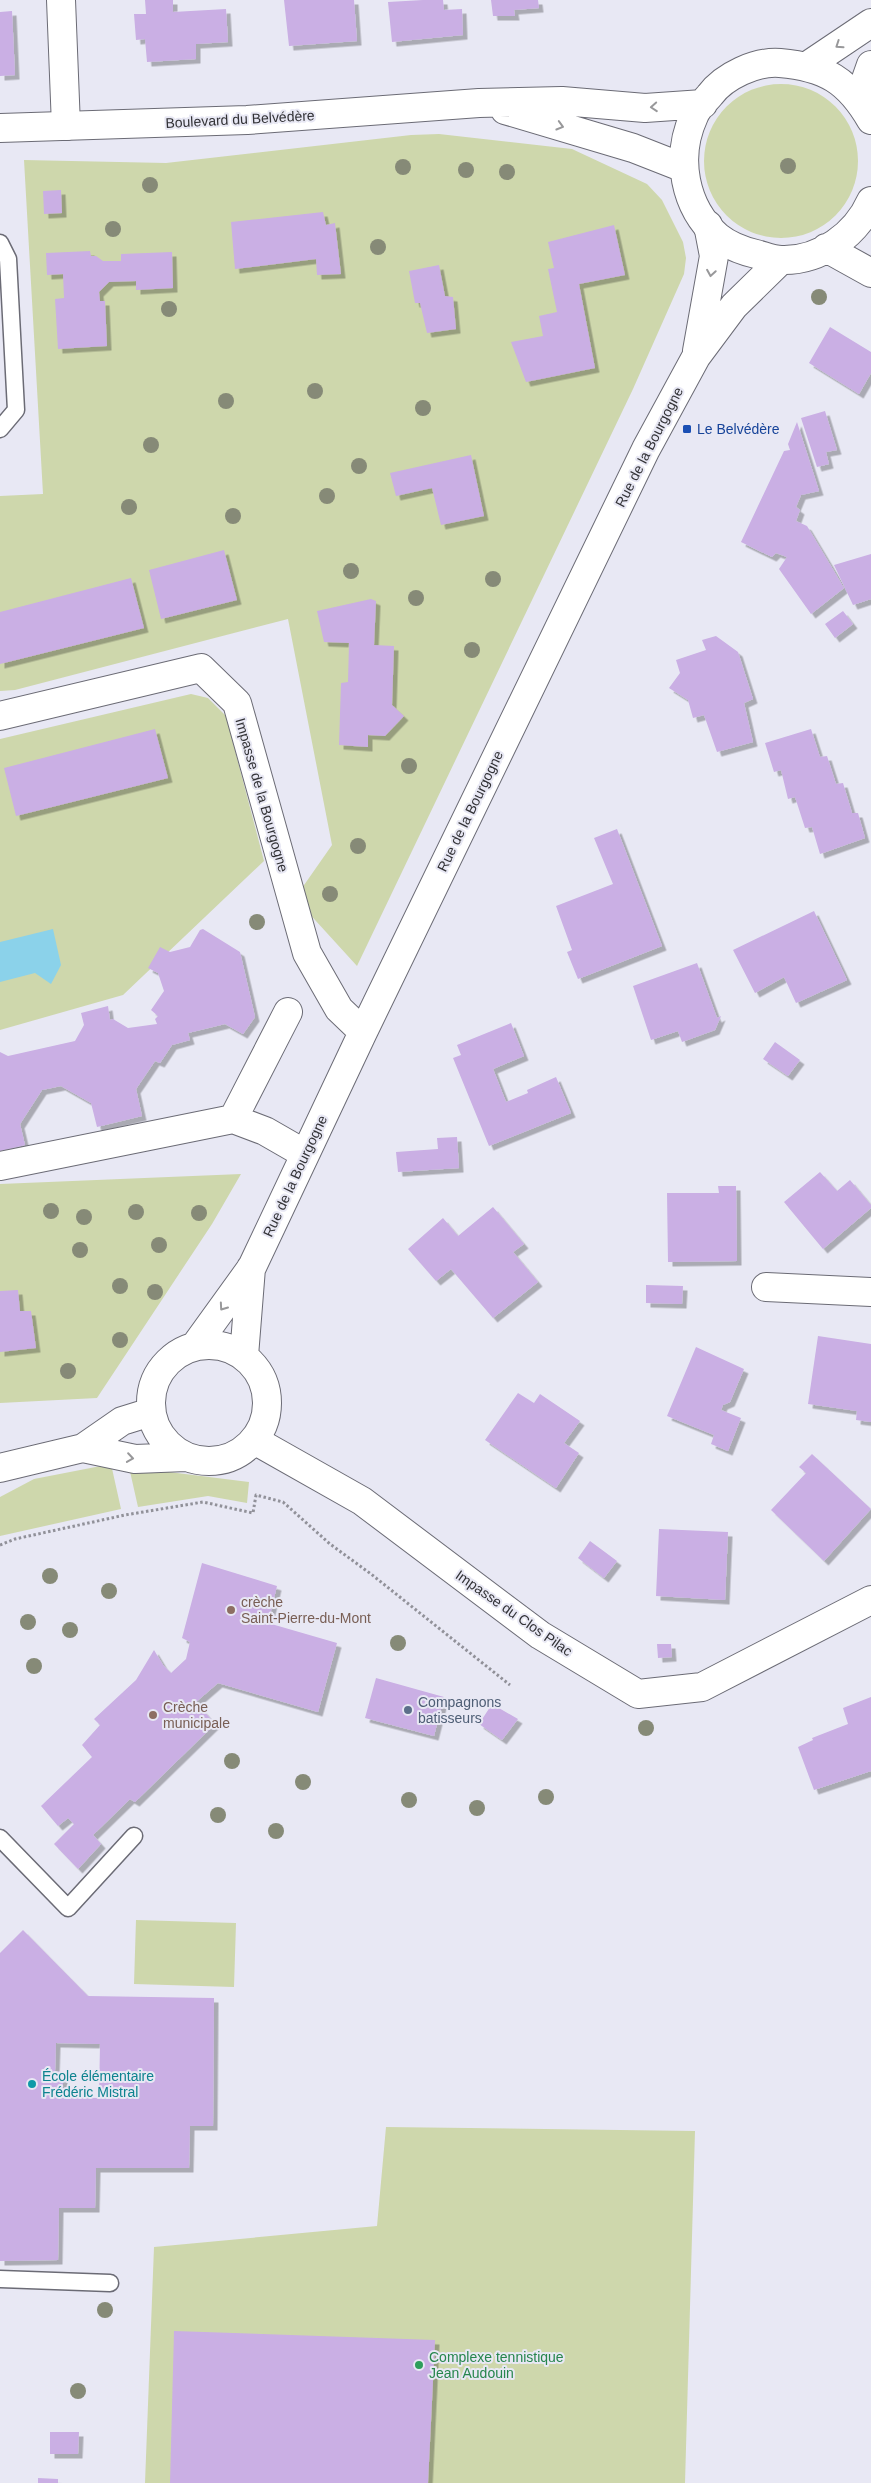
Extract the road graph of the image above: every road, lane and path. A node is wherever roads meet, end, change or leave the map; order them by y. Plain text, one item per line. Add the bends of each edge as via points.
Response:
1 (61, 0) edge
2 (871, 23) edge
3 (871, 65) edge
4 (807, 66) junction
5 (479, 103) junction
6 (702, 104) junction
7 (865, 110) edge
8 (66, 126) junction
9 (0, 128) edge
10 (684, 168) junction
11 (871, 201) edge
12 (708, 225) junction
13 (0, 243) edge
14 (826, 248) junction
15 (781, 260) junction
16 (871, 273) edge
17 (696, 357) junction
18 (0, 430) edge
19 (0, 716) edge
20 (288, 1012) dead end
21 (363, 1032) junction
22 (233, 1119) junction
23 (305, 1154) junction
24 (0, 1166) edge
25 (252, 1268) junction
26 (766, 1287) dead end
27 (871, 1292) edge
28 (195, 1346) junction
29 (244, 1356) junction
30 (151, 1412) junction
31 (254, 1440) junction
32 (83, 1448) junction
33 (186, 1457) junction
34 (0, 1468) edge
35 (0, 1545) edge
36 (871, 1600) edge
37 (510, 1685) dead end
38 (134, 1836) dead end
39 (0, 1838) edge
40 (0, 2279) edge
41 (110, 2283) dead end

1 - 8 street
2 -> 4 street
3 - 7 street
4 - 6 street via 776,63 743,70 715,89
4 - 7 street via 836,78
6 -> 5 street, Boulevard du Belvédère via 645,108 562,101
5 - 8 street, Boulevard du Belvédère via 247,120
5 -> 10 street, Boulevard du Belvédère via 633,148
6 - 10 street via 694,115 684,147
8 - 9 street, Boulevard du Belvédère
10 - 12 street via 697,212
11 - 14 street via 864,217 842,240
12 - 15 street via 719,238 744,251
12 -> 17 street, Rue de la Bourgogne via 714,256
13 - 18 lane via 8,259 16,410
14 - 15 street via 814,255
14 - 16 street
15 - 17 street, Rue de la Bourgogne via 734,306
17 - 21 street, Rue de la Bourgogne via 642,458
19 - 21 street, Impasse de la Bourgogne via 202,668 237,703 307,953 339,1009
20 - 22 street
21 - 23 street, Rue de la Bourgogne
22 - 23 street via 265,1131
22 - 24 street
23 - 25 street, Rue de la Bourgogne
25 -> 28 street, Rue de la Bourgogne
25 - 29 street, Rue de la Bourgogne
26 - 27 street
28 - 29 street via 229,1348
28 - 30 street via 179,1353 156,1378 151,1394
29 - 31 street via 261,1376 268,1401 266,1419
30 - 32 street via 122,1421
30 - 33 street via 157,1431 169,1446
31 - 33 street via 246,1449 223,1459 201,1461
31 - 36 street, Impasse du Clos Pilac via 362,1501 540,1635 638,1694 702,1687
32 -> 33 street via 135,1459
32 - 34 street
35 - 37 path via 97,1521 203,1502 253,1513 256,1495 283,1502 330,1544
38 - 39 lane via 68,1908
40 - 41 lane

